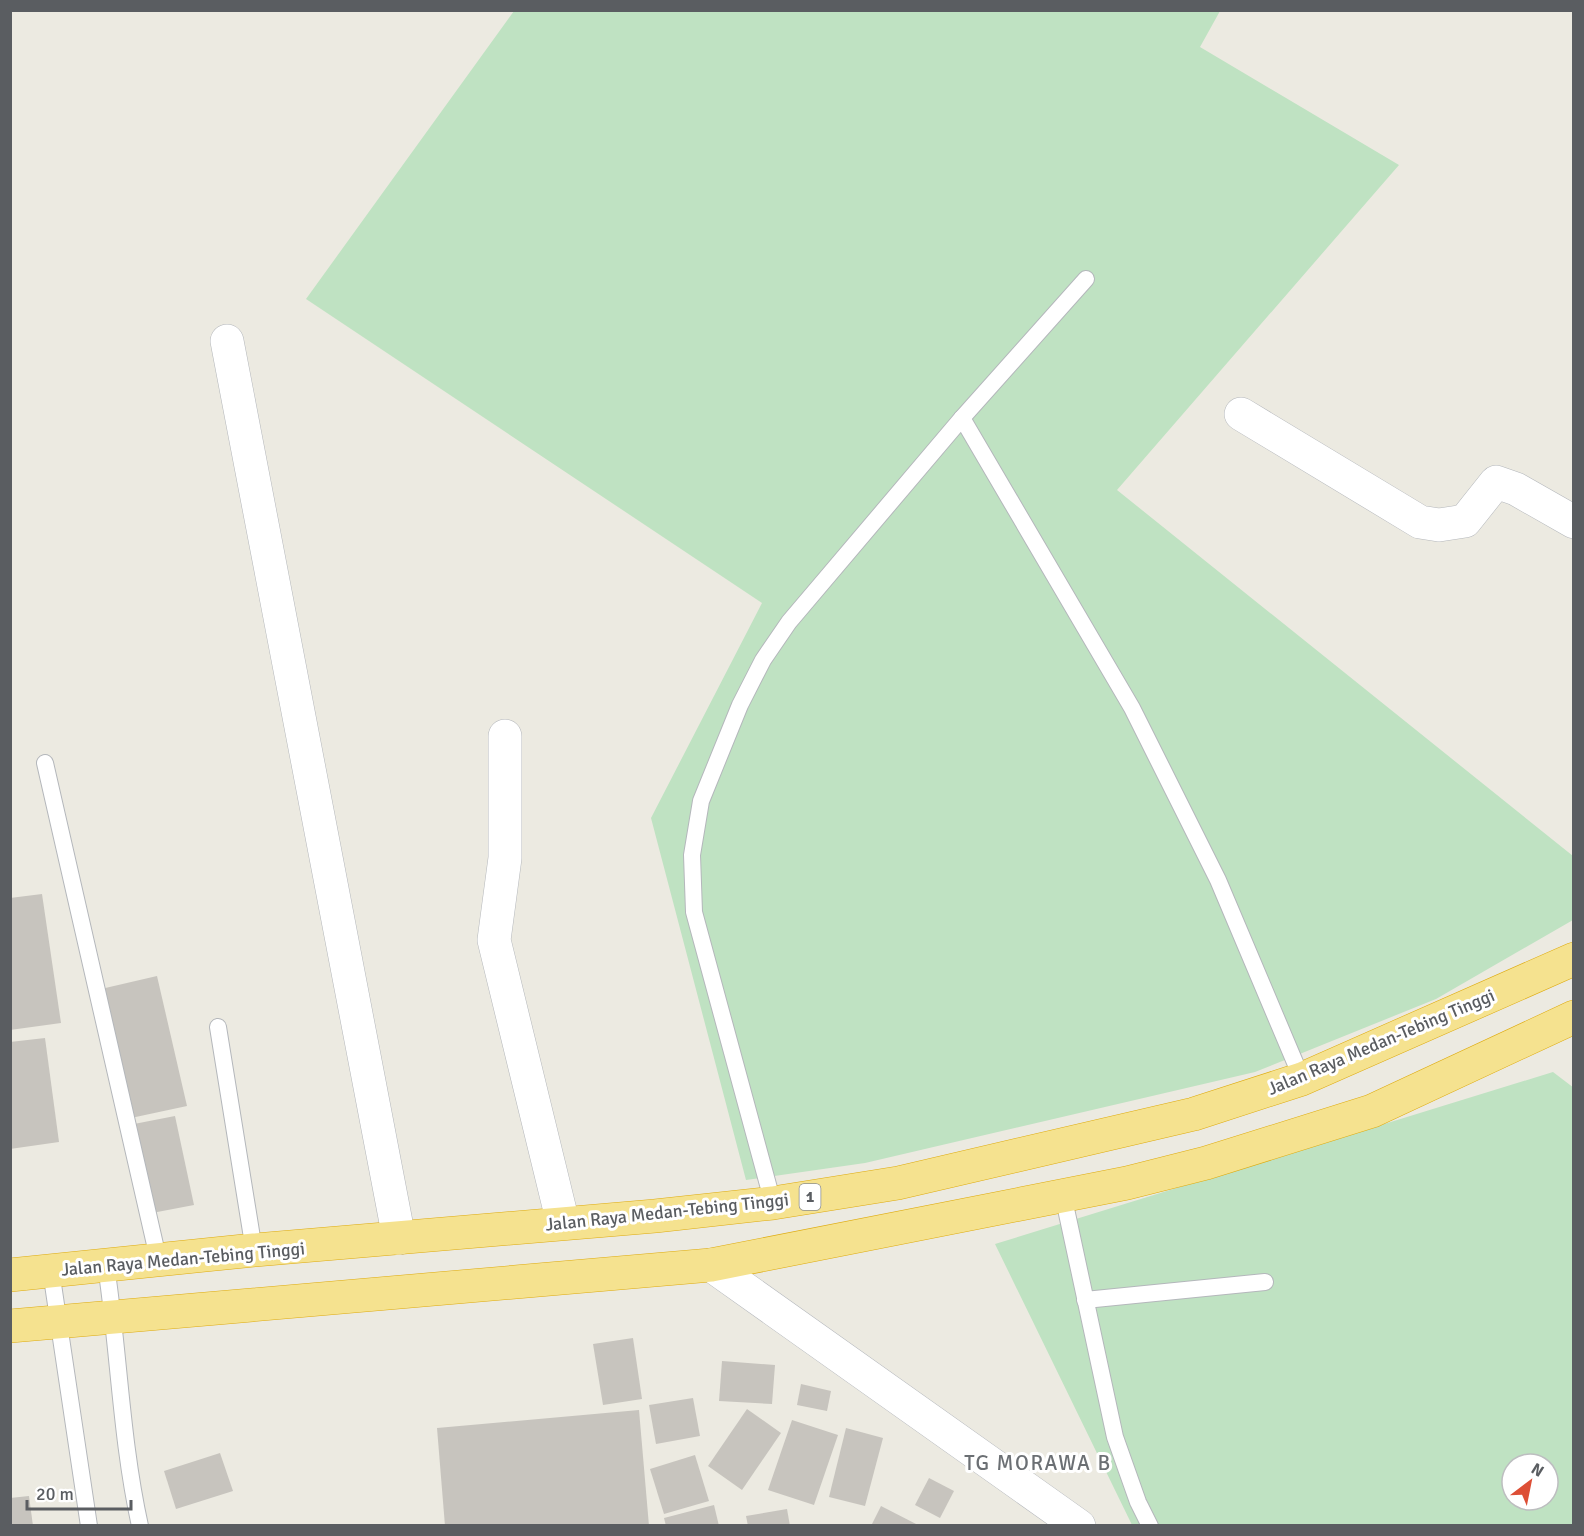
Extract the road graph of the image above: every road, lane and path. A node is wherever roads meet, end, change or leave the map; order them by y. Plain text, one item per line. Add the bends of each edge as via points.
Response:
1 (1086, 279) dead end
2 (227, 341) dead end
3 (1241, 414) dead end
4 (962, 418) junction
5 (1574, 522) edge
6 (506, 736) dead end
7 (45, 763) dead end
8 (1574, 959) edge
9 (1574, 1017) edge
10 (218, 1026) dead end
11 (1302, 1078) junction
12 (1063, 1195) junction
13 (773, 1203) junction
14 (563, 1223) junction
15 (399, 1238) junction
16 (255, 1250) junction
17 (159, 1262) junction
18 (711, 1265) junction
19 (106, 1266) junction
20 (51, 1271) junction
21 (10, 1275) edge
22 (1265, 1282) dead end
23 (1085, 1300) junction
24 (114, 1316) junction
25 (59, 1321) junction
26 (10, 1326) edge
27 (89, 1526) edge
28 (140, 1526) edge
29 (1078, 1526) edge
30 (1150, 1526) edge

1 - 4 lane
2 - 15 street
3 - 5 street via 1420,522 1456,525 1465,521 1496,482
4 - 11 lane via 1132,708 1218,880
4 - 13 lane via 763,660 701,801 692,855 694,912
6 - 14 street via 505,858 494,940
7 - 17 lane
8 - 11 highway, Jalan Raya Medan-Tebing Tinggi / 1
9 - 12 highway via 1372,1111 1206,1163
10 - 16 lane
11 - 13 highway, Jalan Raya Medan-Tebing Tinggi / 1 via 1194,1114 1061,1147 897,1183
12 - 18 highway
12 - 23 lane
13 - 14 highway, Jalan Raya Medan-Tebing Tinggi / 1
14 - 15 highway, Jalan Raya Medan-Tebing Tinggi / 1
15 - 16 highway, Jalan Raya Medan-Tebing Tinggi / 1
16 - 17 highway, Jalan Raya Medan-Tebing Tinggi / 1
17 - 19 highway, Jalan Raya Medan-Tebing Tinggi / 1
18 - 24 highway
18 - 29 street
19 - 20 highway, Jalan Raya Medan-Tebing Tinggi / 1
19 - 24 lane
20 - 21 highway, Jalan Raya Medan-Tebing Tinggi / 1
20 - 25 lane
22 - 23 lane
23 - 30 lane via 1115,1437
24 - 25 highway
24 - 28 lane via 129,1475
25 - 26 highway
25 - 27 lane

